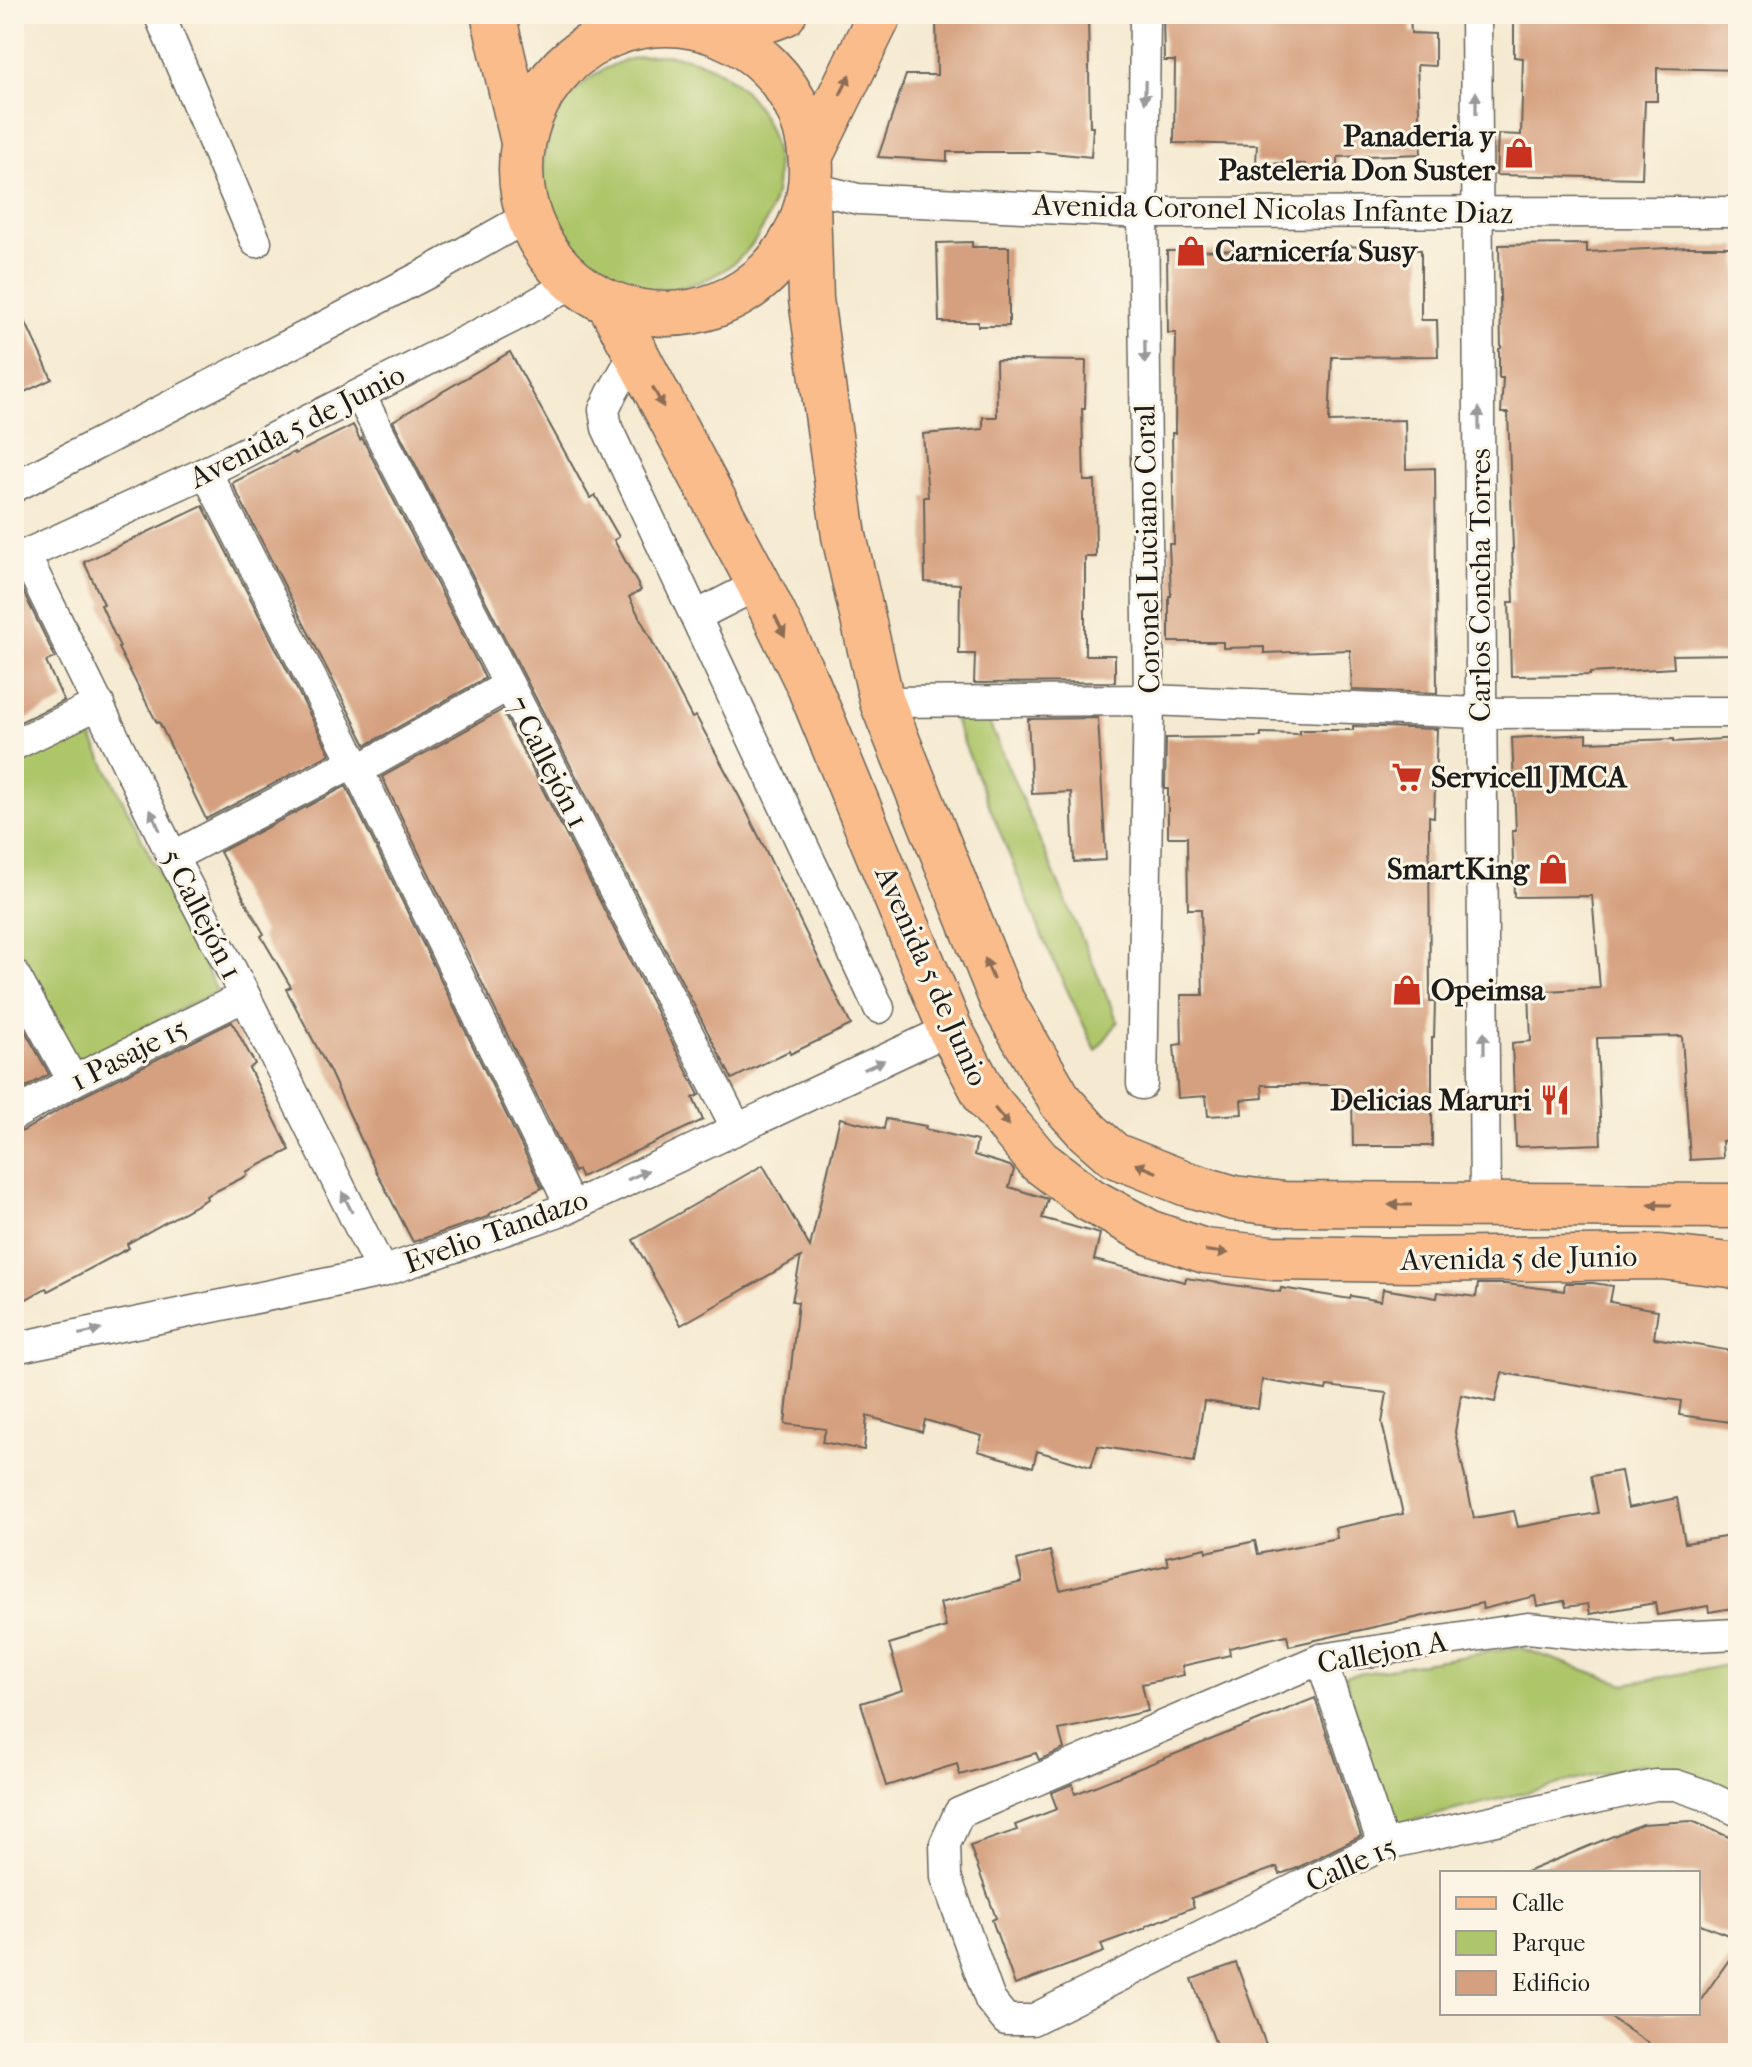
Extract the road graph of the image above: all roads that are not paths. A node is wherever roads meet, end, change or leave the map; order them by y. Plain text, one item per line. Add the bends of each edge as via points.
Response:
1 (159, 14) edge
2 (493, 14) edge
3 (784, 14) edge
4 (880, 14) edge
5 (1145, 14) edge
6 (1476, 14) edge
7 (685, 22) edge
8 (523, 142) junction
9 (809, 182) junction
10 (1477, 212) junction
11 (1738, 212) edge
12 (1143, 213) junction
13 (529, 216) junction
14 (256, 242) dead end
15 (592, 293) junction
16 (635, 353) junction
17 (360, 395) junction
18 (14, 466) edge
19 (44, 472) junction
20 (206, 472) junction
21 (14, 487) edge
22 (20, 557) edge
23 (759, 584) junction
24 (696, 616) junction
25 (509, 685) junction
26 (1149, 700) junction
27 (882, 702) junction
28 (99, 704) junction
29 (1738, 712) edge
30 (1481, 713) junction
31 (14, 745) edge
32 (356, 766) junction
33 (172, 857) junction
34 (14, 974) edge
35 (245, 996) junction
36 (879, 1008) dead end
37 (950, 1029) junction
38 (73, 1081) junction
39 (1142, 1084) dead end
40 (14, 1115) edge
41 (737, 1129) junction
42 (1485, 1205) junction
43 (1738, 1206) edge
44 (571, 1207) junction
45 (1738, 1267) edge
46 (382, 1272) junction
47 (14, 1348) edge
48 (1738, 1634) edge
49 (1321, 1659) junction
50 (1738, 1811) edge
51 (1383, 1845) junction
52 (1032, 2020) joint

1 - 14 street
2 - 8 main road
3 - 7 main road via 735,28
9 -> 4 main road, Avenida 5 de Junio
5 -> 12 street, Coronel Luciano Coral
10 -> 6 street, Carlos Concha Torres
7 - 8 main road via 636,25 596,40 562,66 537,101
7 - 9 main road via 747,47 778,75 801,112
8 - 13 main road via 522,184
9 - 12 street, Avenida Coronel Nicolas Infante Diaz via 858,199
9 - 15 main road via 792,243 766,276 731,300 691,313 649,314
9 - 27 main road, Avenida 5 de Junio via 811,299 844,536
10 - 11 street, Avenida Coronel Nicolas Infante Diaz
10 - 12 street, Avenida Coronel Nicolas Infante Diaz
30 -> 10 street, Carlos Concha Torres
12 -> 26 street, Coronel Luciano Coral
13 - 15 main road via 547,252
13 - 19 street
15 - 16 main road, Avenida 5 de Junio
15 - 17 street, Avenida 5 de Junio via 513,317
16 -> 23 main road, Avenida 5 de Junio
16 - 24 street via 604,410 607,428
17 - 20 street, Avenida 5 de Junio
17 - 25 street, 7 Callejón 1
18 - 19 street
19 - 21 street
20 - 22 street, Avenida 5 de Junio
20 - 32 street
22 - 28 street, 5 Callejón 1
23 - 24 street
23 -> 37 main road, Avenida 5 de Junio via 808,684
24 - 36 street
25 - 32 street
25 - 41 street, 7 Callejón 1
26 - 27 street
26 - 30 street
26 - 39 street, Coronel Luciano Coral
42 -> 27 main road, Avenida 5 de Junio via 1284,1204 1234,1198 1114,1155 1061,1102 1002,1001
28 - 31 street
33 -> 28 street, 5 Callejón 1
29 - 30 street
42 -> 30 street, Carlos Concha Torres
32 - 33 street
32 - 44 street
33 - 35 street, 5 Callejón 1
34 - 38 street
35 - 38 street, 1 Pasaje 15
46 -> 35 street, 5 Callejón 1
41 -> 37 street, Evelio Tandazo
37 -> 45 main road, Avenida 5 de Junio via 987,1099 1039,1161 1090,1200 1151,1233 1205,1251 1272,1258 1412,1260 1660,1257
38 - 40 street, 1 Pasaje 15
44 -> 41 street, Evelio Tandazo
43 -> 42 main road, Avenida 5 de Junio
44 - 46 street, Evelio Tandazo
47 -> 46 street, Evelio Tandazo
48 - 49 street, Callejon A via 1632,1639 1528,1628
49 - 51 street
49 - 52 street, Callejon A via 959,1813 945,1844 946,1877 990,2000 1006,2020
50 - 51 street, Calle 15 via 1676,1785 1655,1785
51 - 52 street, Calle 15

